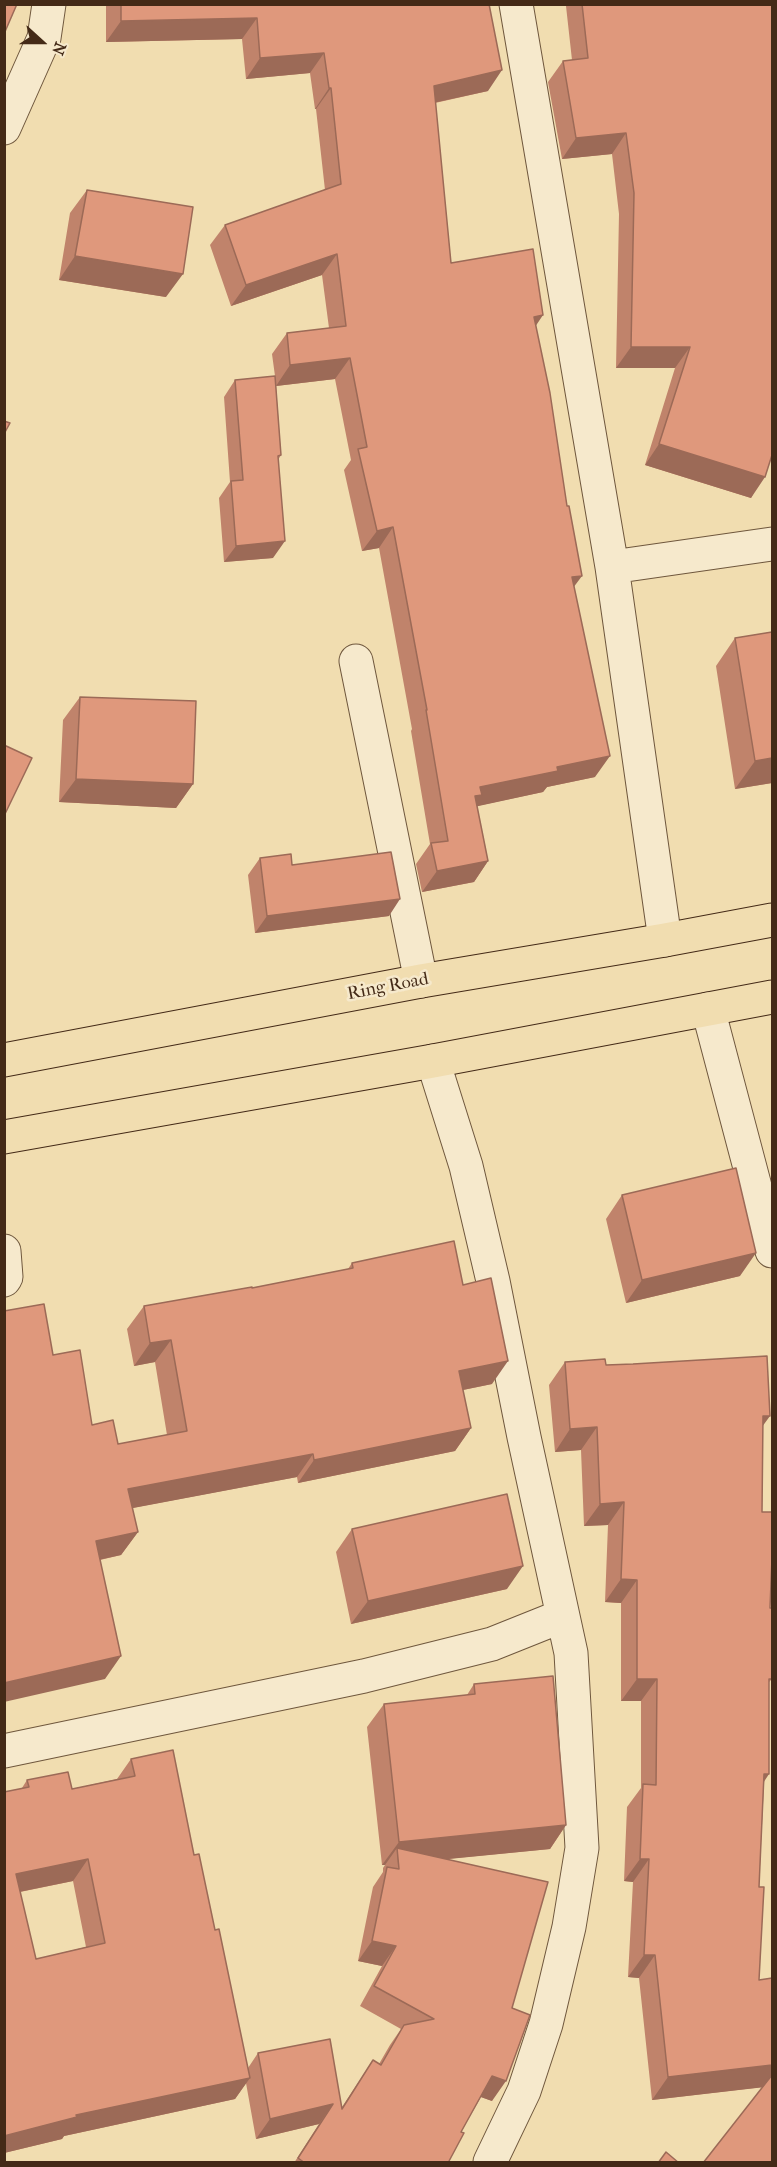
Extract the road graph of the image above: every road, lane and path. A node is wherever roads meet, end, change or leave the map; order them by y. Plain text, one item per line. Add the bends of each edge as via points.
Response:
1 (49, 4) edge
2 (516, 4) edge
3 (4, 128) edge
4 (772, 544) edge
5 (612, 567) junction
6 (356, 661) dead end
7 (772, 920) edge
8 (665, 940) junction
9 (421, 981) junction
10 (772, 997) edge
11 (708, 1009) junction
12 (4, 1060) edge
13 (434, 1061) junction
14 (4, 1137) edge
15 (4, 1251) edge
16 (772, 1251) edge
17 (4, 1280) edge
18 (562, 1616) junction
19 (4, 1751) edge
20 (490, 2163) edge

1 - 3 street via 44,38
2 - 5 street
4 - 5 street
5 - 8 street
6 - 9 street
7 - 8 main road, Ring Road
8 - 9 main road, Ring Road
9 - 12 main road, Ring Road
10 - 11 main road
11 - 13 main road
11 - 16 street
13 - 14 main road
13 - 18 street via 466,1166 493,1281
15 - 17 street
18 - 19 street via 492,1644 364,1676
18 - 20 street via 571,1653 582,1848 569,1927 546,2024 524,2091

